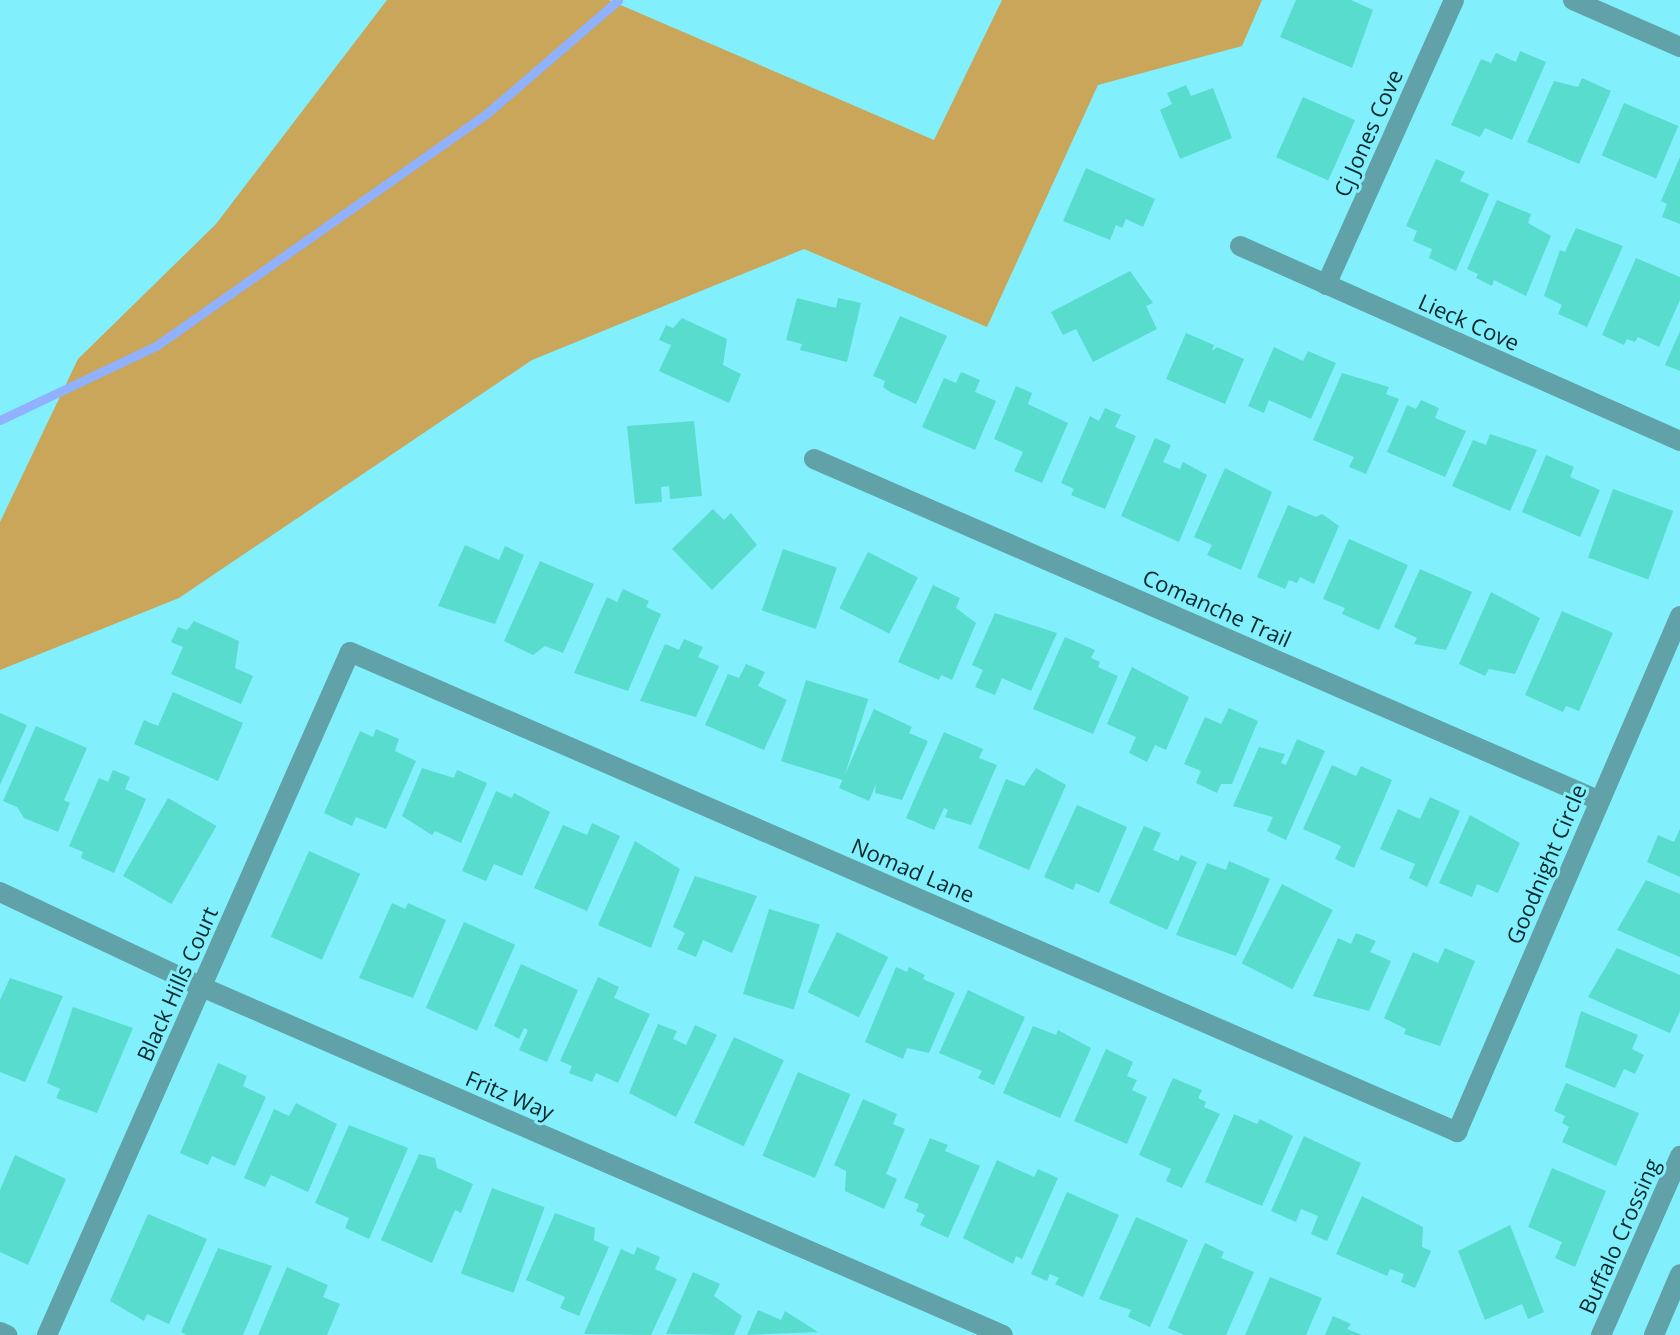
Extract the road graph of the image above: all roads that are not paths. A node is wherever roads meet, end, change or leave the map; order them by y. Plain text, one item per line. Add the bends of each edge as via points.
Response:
1 (1454, 0) edge
2 (1573, 0) edge
3 (1680, 47) edge
4 (1240, 246) dead end
5 (1326, 285) junction
6 (1680, 441) edge
7 (814, 459) dead end
8 (1680, 616) edge
9 (350, 652) joint
10 (1600, 801) junction
11 (0, 892) edge
12 (202, 987) junction
13 (1457, 1132) joint
14 (1680, 1156) edge
15 (1680, 1274) edge
16 (0, 1332) edge
17 (7, 1335) edge
18 (47, 1335) edge
19 (1003, 1335) edge
20 (1601, 1335) edge
21 (1654, 1335) edge

1 - 5 street, Cj Jones Cove
2 - 3 street
4 - 5 street, Lieck Cove
5 - 6 street, Lieck Cove
7 - 10 street, Comanche Trail
8 - 10 street, Goodnight Circle
9 - 12 street, Black Hills Court
9 - 13 street, Nomad Lane
10 - 13 street, Goodnight Circle
11 - 12 street, Fritz Way
12 - 18 street, Black Hills Court
12 - 19 street, Fritz Way
14 - 20 street, Buffalo Crossing
15 - 21 street
16 - 17 street

